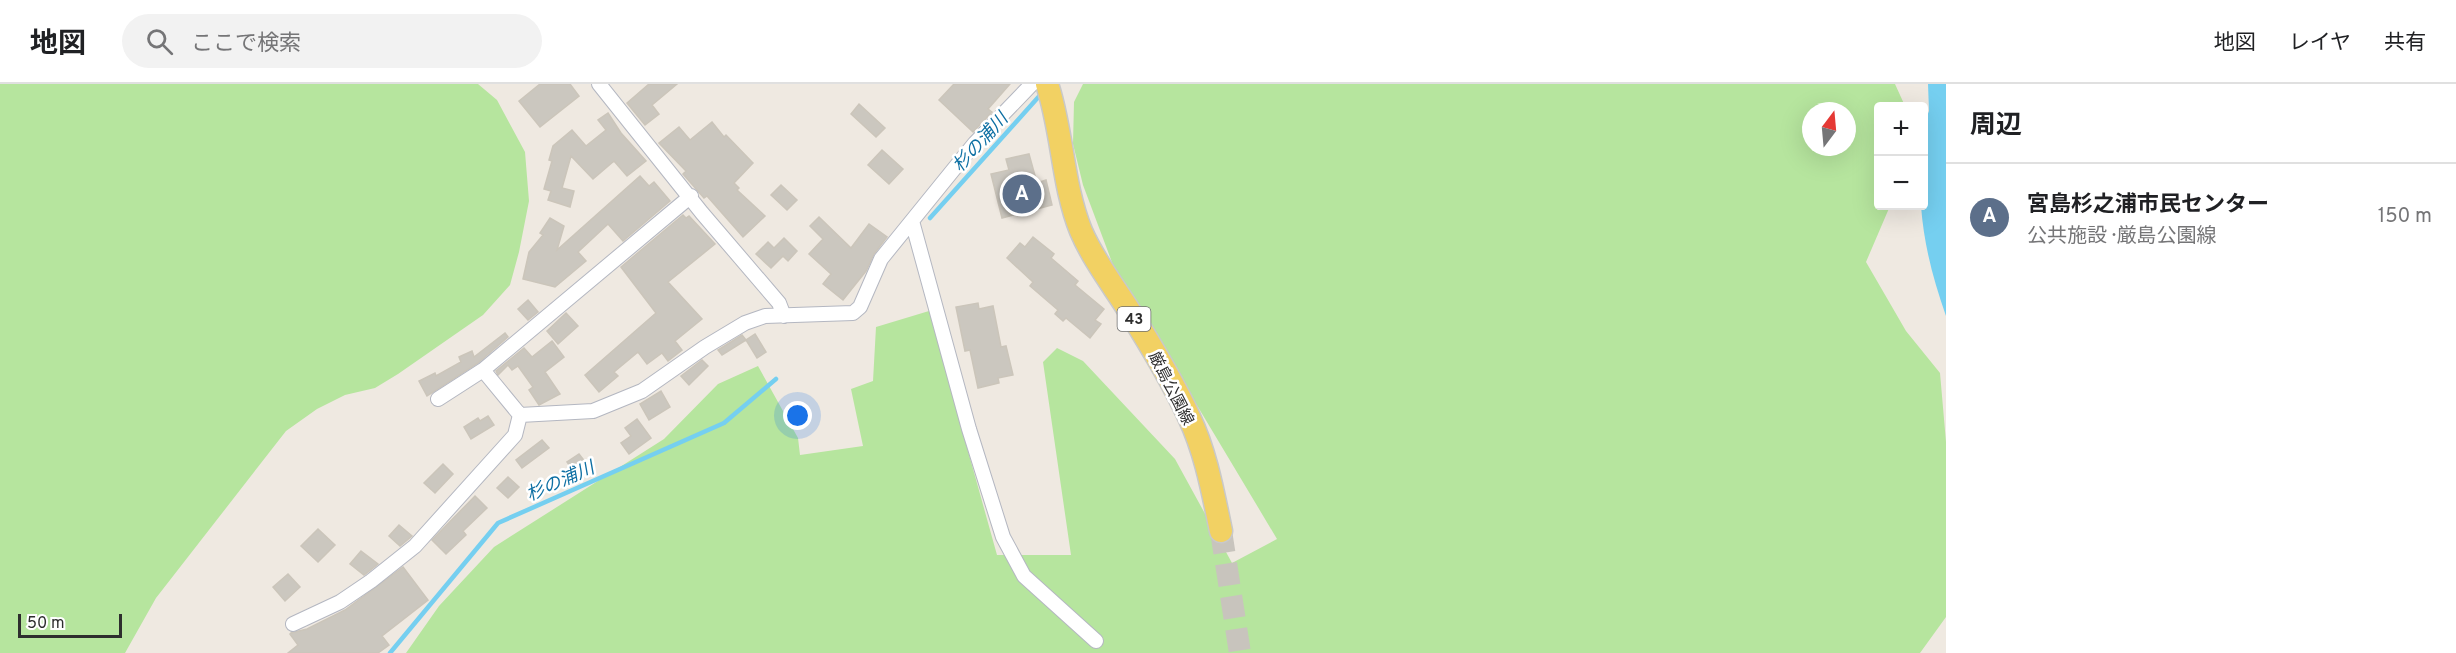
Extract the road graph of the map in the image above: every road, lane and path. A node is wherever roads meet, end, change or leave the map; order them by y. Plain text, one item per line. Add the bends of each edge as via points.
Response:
1 (599, 84) edge
2 (1032, 84) edge
3 (1047, 84) edge
4 (691, 196) junction
5 (912, 221) junction
6 (784, 316) junction
7 (483, 370) junction
8 (438, 399) dead end
9 (520, 416) junction
10 (1221, 531) tunnel mouth
11 (293, 624) dead end
12 (1095, 641) dead end

1 - 4 street
2 - 5 street via 975,143
3 - 10 main road, 厳島公園線 / 43 via 1082,232 1190,418
4 - 6 street via 779,303
4 - 7 street
5 - 6 street via 881,259 860,307 853,313
5 - 12 street via 969,429 1004,537 1024,576
6 - 9 street via 765,316 745,323 642,392 593,411
7 - 8 street
7 - 9 street
9 - 11 street via 515,435 415,546 340,602

